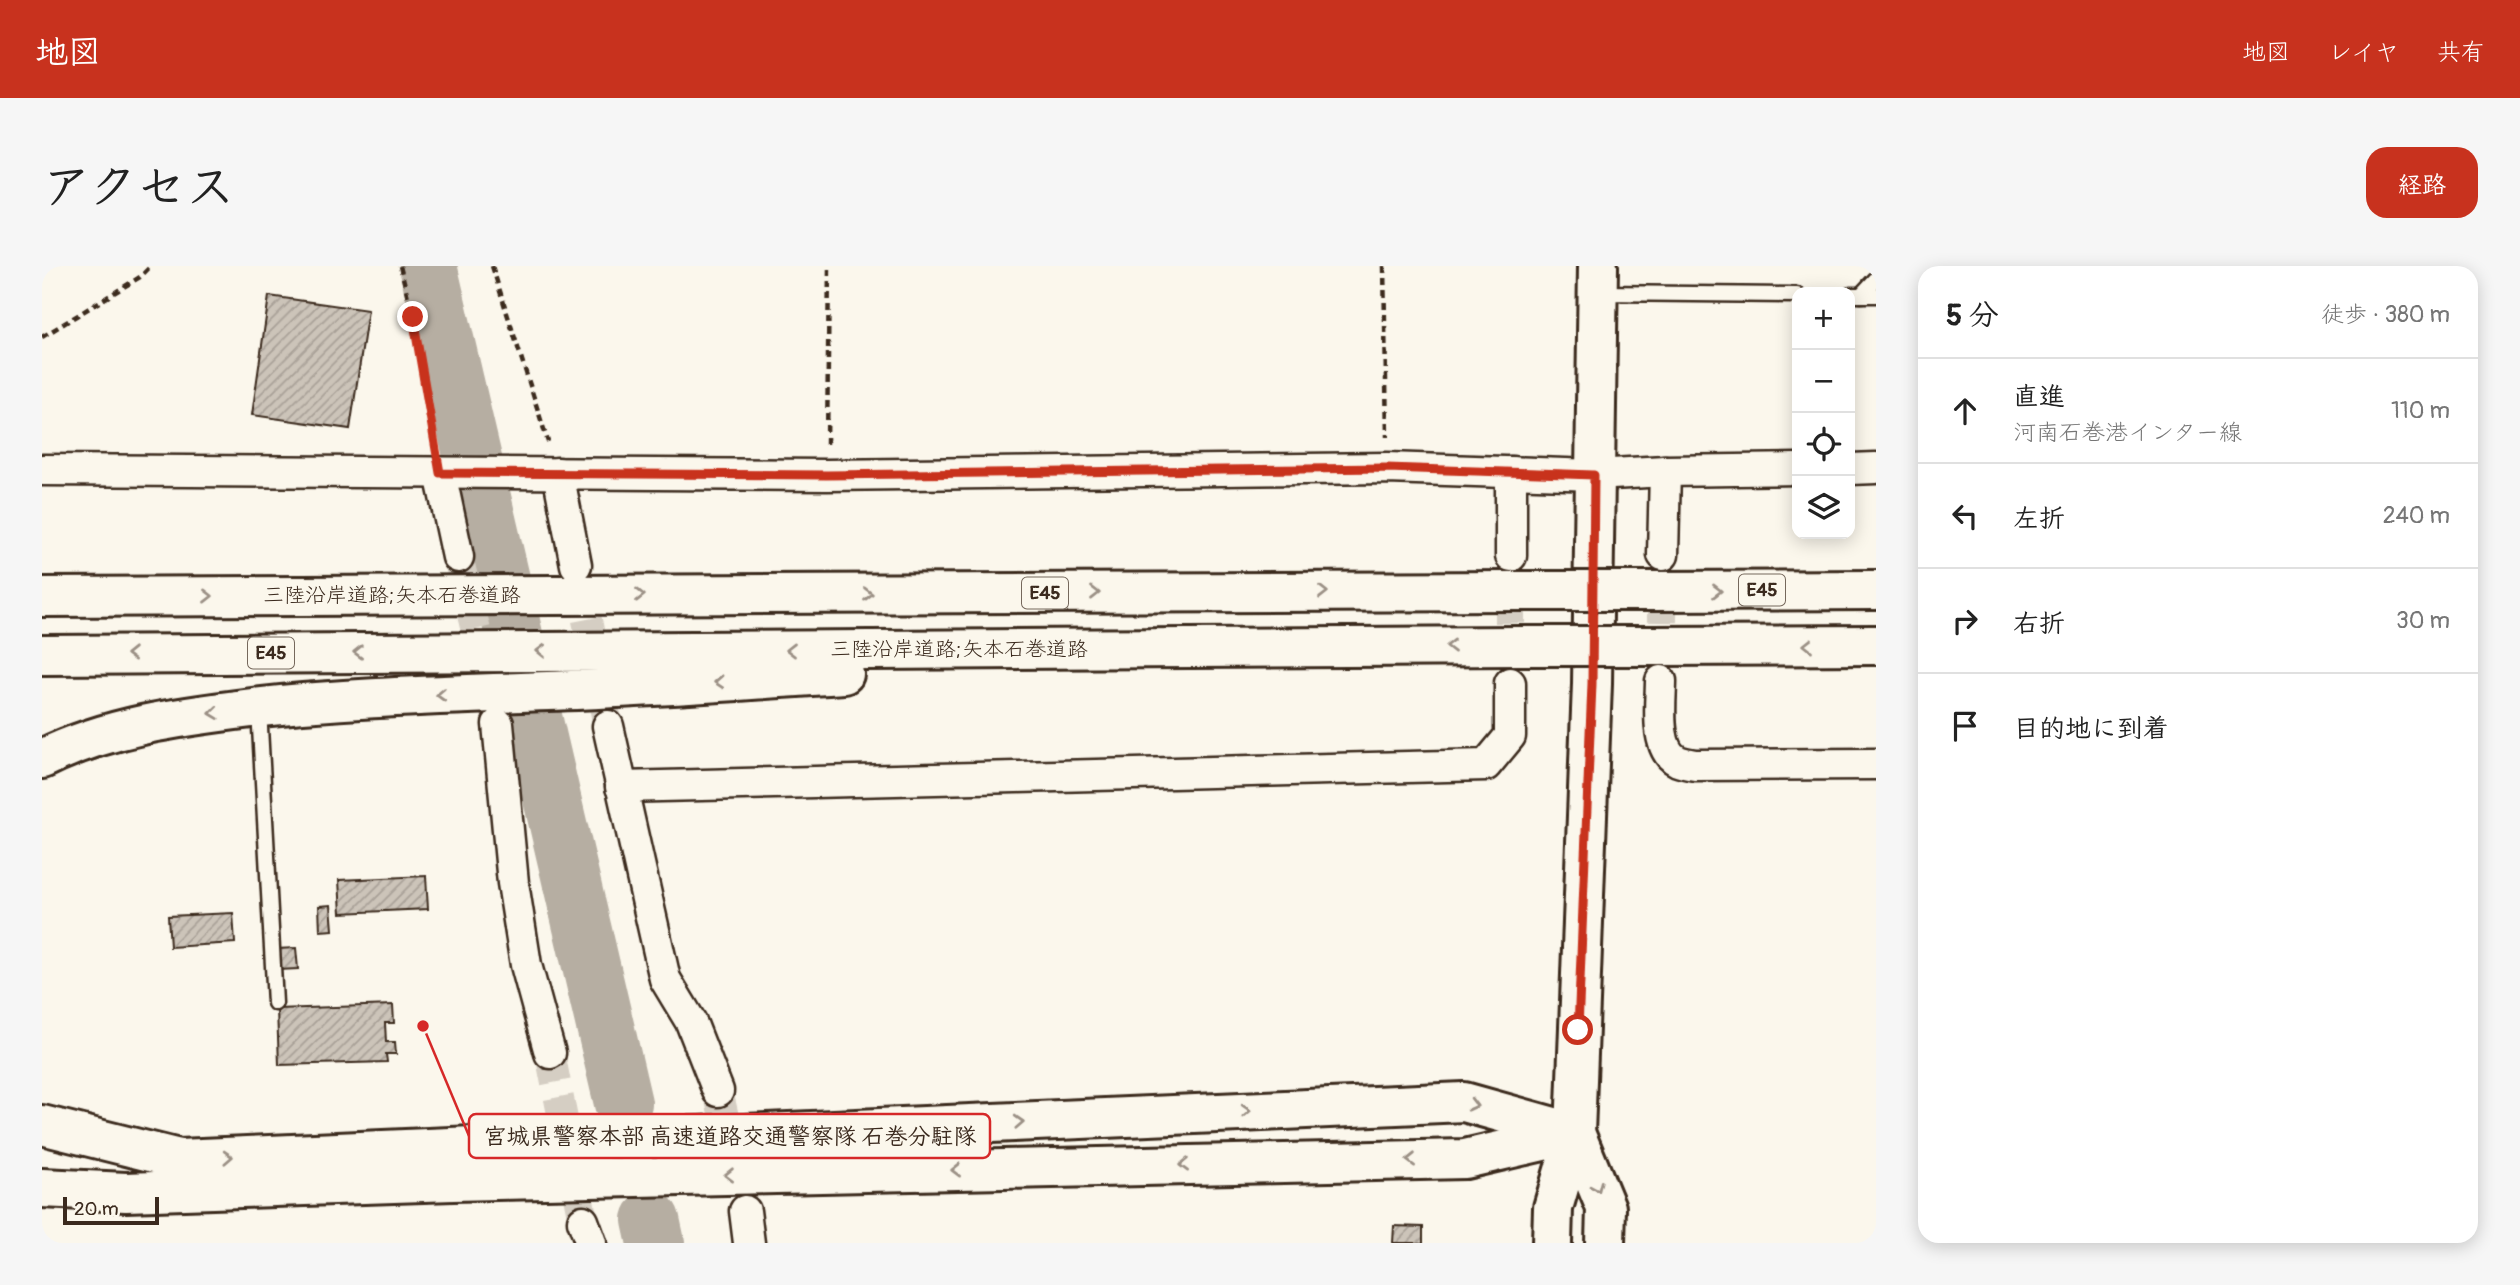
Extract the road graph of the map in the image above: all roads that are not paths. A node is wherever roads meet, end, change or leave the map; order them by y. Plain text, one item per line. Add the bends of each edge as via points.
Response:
1 (1876, 279) edge
2 (1598, 280) edge
3 (1792, 295) edge
4 (1855, 295) edge
5 (1876, 295) edge
6 (1855, 468) edge
7 (1876, 468) edge
8 (1792, 469) edge
9 (42, 470) edge
10 (1665, 471) junction
11 (1511, 472) junction
12 (448, 473) junction
13 (551, 473) junction
14 (1594, 475) junction
15 (1663, 555) tunnel mouth
16 (458, 556) tunnel mouth
17 (1514, 573) junction
18 (574, 580) junction
19 (1876, 590) edge
20 (42, 597) edge
21 (1876, 645) edge
22 (1276, 647) junction
23 (42, 655) edge
24 (1656, 663) junction
25 (1510, 683) tunnel mouth
26 (259, 708) junction
27 (503, 708) junction
28 (608, 726) tunnel mouth
29 (42, 759) edge
30 (1876, 764) edge
31 (621, 787) junction
32 (275, 1003) dead end
33 (550, 1053) tunnel mouth
34 (718, 1091) tunnel mouth
35 (42, 1125) edge
36 (1574, 1133) junction
37 (42, 1152) edge
38 (179, 1159) junction
39 (42, 1188) edge
40 (745, 1211) dead end
41 (749, 1243) edge
42 (1552, 1243) edge
43 (1605, 1243) edge

1 - 4 lane
2 - 3 lane
2 - 14 main road
4 - 5 lane
6 - 7 street
8 - 10 street
9 - 12 street
10 - 14 street
10 - 15 street
11 - 13 street via 1387,468 827,475
11 - 14 street
11 - 17 street
12 - 13 street
12 - 16 street
13 - 18 street
14 - 36 main road via 1592,684
18 -> 17 main road, 三陸沿岸道路;矢本石巻道路 / E45
17 -> 19 main road, 三陸沿岸道路;矢本石巻道路 / E45, bridge via 1649,591
20 -> 18 main road, 三陸沿岸道路;矢本石巻道路 / E45 via 486,595
21 -> 24 main road, 三陸沿岸道路;矢本石巻道路 / E45
22 -> 23 main road, 三陸沿岸道路;矢本石巻道路 / E45
24 -> 22 main road, 三陸沿岸道路;矢本石巻道路 / E45, bridge via 1519,646
22 -> 27 main road via 587,690
24 - 30 street via 1660,728 1665,747 1675,760 1695,765
25 - 31 street via 1510,736 1486,765
27 -> 26 main road via 318,700
26 -> 29 main road via 178,717 112,731
26 - 32 lane
27 - 33 street via 515,897 526,965
28 - 31 street
31 - 34 street via 665,979 691,1022
35 - 38 main road
38 -> 36 main road via 1464,1102
36 -> 39 main road via 1465,1158 127,1192
36 - 42 main road via 1553,1208
36 -> 43 main road via 1606,1208
37 - 38 main road
40 - 41 street

